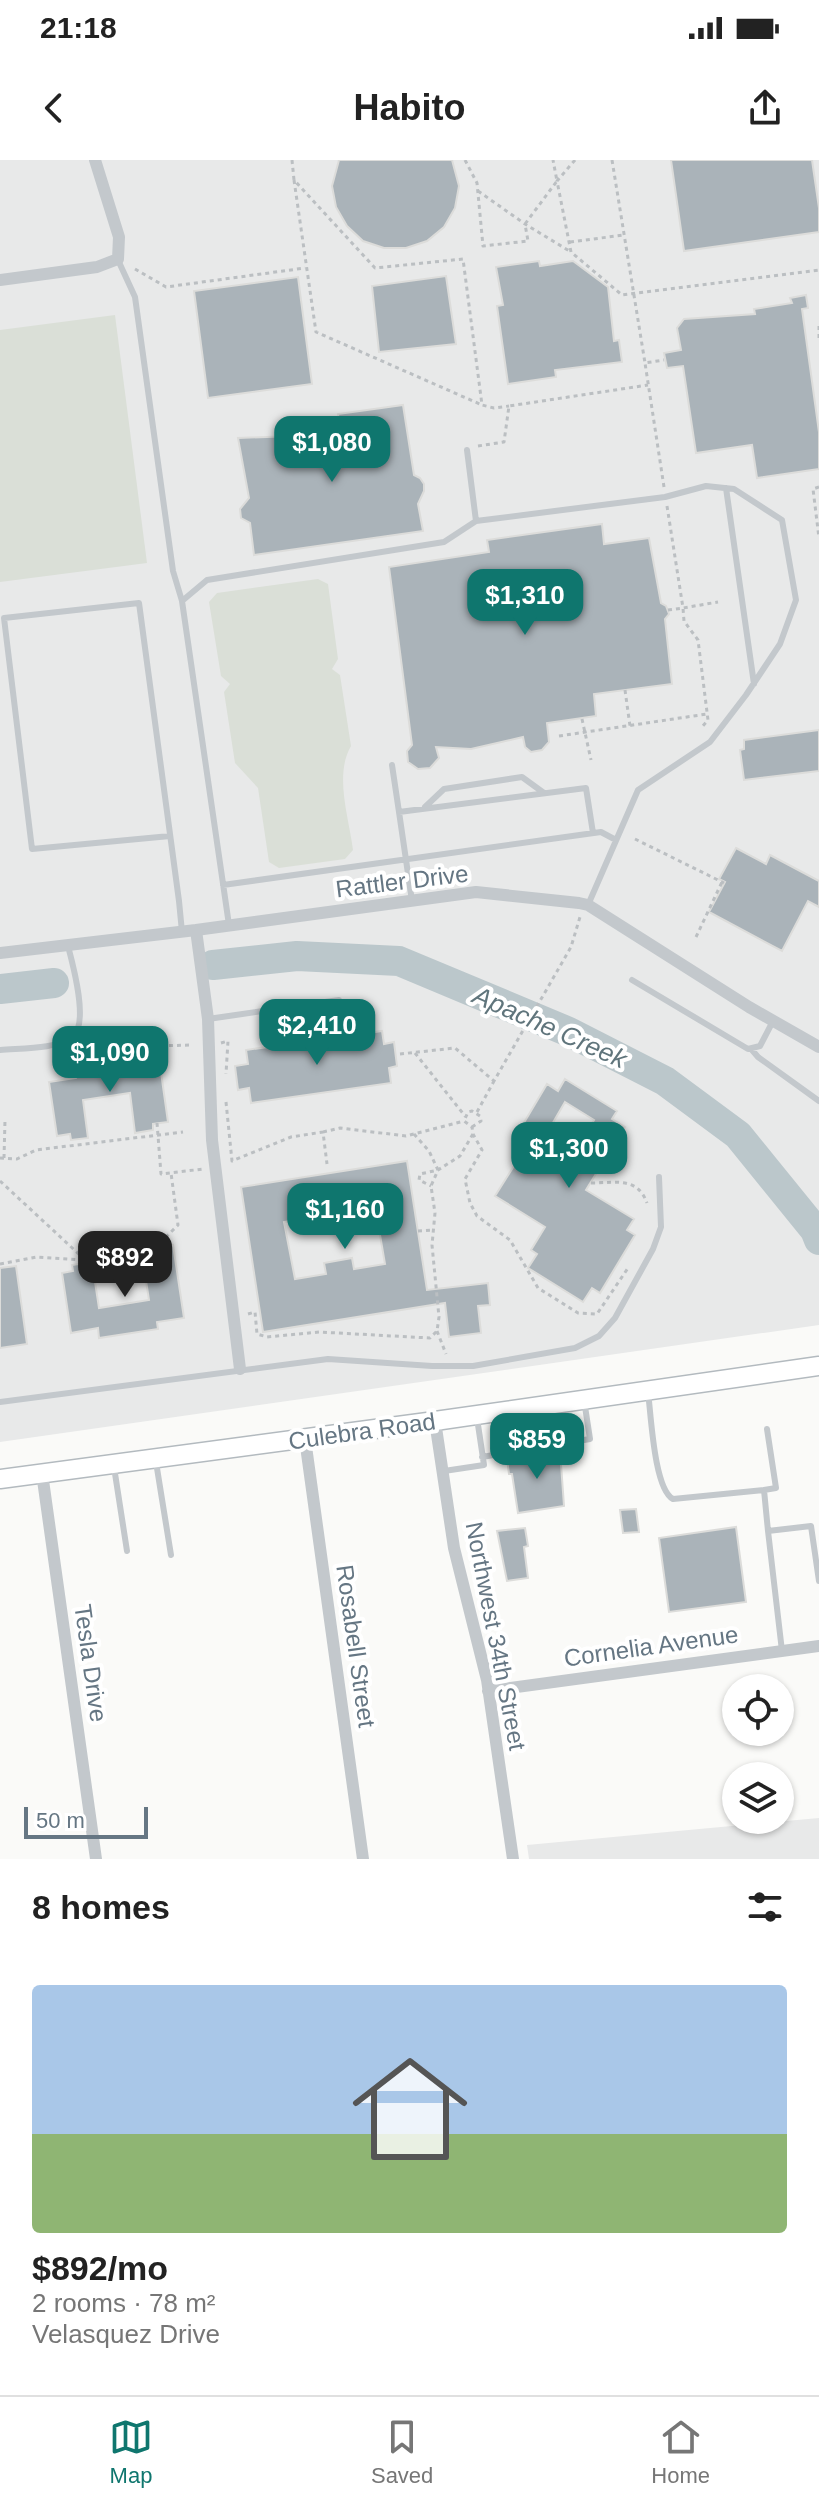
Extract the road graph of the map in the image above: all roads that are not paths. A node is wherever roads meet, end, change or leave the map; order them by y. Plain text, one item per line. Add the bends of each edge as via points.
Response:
1 (95, 160) edge
2 (118, 259) junction
3 (0, 280) edge
4 (467, 450) road end
5 (726, 488) junction
6 (476, 521) junction
7 (182, 601) junction
8 (754, 684) junction
9 (392, 765) dead end
10 (544, 793) junction
11 (424, 808) junction
12 (399, 812) junction
13 (593, 833) junction
14 (170, 836) junction
15 (616, 840) junction
16 (406, 859) junction
17 (223, 885) junction
18 (412, 901) junction
19 (583, 904) junction
20 (229, 926) junction
21 (196, 930) junction
22 (182, 932) junction
23 (68, 945) junction
24 (0, 953) edge
25 (632, 980) dead end
26 (339, 1000) dead end
27 (208, 1019) junction
28 (773, 1021) junction
29 (819, 1047) edge
30 (0, 1050) edge
31 (752, 1050) junction
32 (819, 1101) edge
33 (659, 1177) dead end
34 (819, 1366) edge
35 (240, 1369) junction
36 (647, 1390) junction
37 (584, 1399) junction
38 (0, 1402) edge
39 (477, 1415) junction
40 (435, 1421) junction
41 (767, 1429) dead end
42 (305, 1439) junction
43 (482, 1457) junction
44 (156, 1458) junction
45 (113, 1464) junction
46 (444, 1471) junction
47 (42, 1473) junction
48 (0, 1479) edge
49 (764, 1490) junction
50 (768, 1531) junction
51 (127, 1551) dead end
52 (171, 1555) dead end
53 (819, 1581) edge
54 (819, 1646) edge
55 (782, 1651) junction
56 (488, 1691) junction
57 (96, 1859) edge
58 (363, 1859) edge
59 (513, 1859) edge

1 - 2 street via 119,237
2 - 3 street via 97,267
2 - 7 lane via 135,297 173,571
4 - 6 lane
5 - 6 lane via 706,486 665,497
5 - 8 lane
5 - 8 lane via 782,520 796,600 780,644
6 - 7 lane via 444,542 207,580
7 - 17 lane
8 - 15 lane via 710,742 638,790
9 - 12 lane
10 - 11 lane
10 - 11 lane via 522,777 444,789
10 - 13 lane via 586,788
11 - 12 lane
12 - 16 lane
13 - 15 lane
13 - 16 lane
14 - 14 lane via 139,603 4,618 32,849
14 - 22 lane
15 - 19 lane
16 - 17 lane
16 - 18 lane
17 - 20 lane
18 - 19 street, Rattler Drive via 476,892
18 - 20 street, Rattler Drive
19 - 28 street, Rattler Drive
20 - 21 street, Rattler Drive
21 - 22 street, Rattler Drive
21 - 27 street
22 - 23 street, Rattler Drive
23 - 24 street, Rattler Drive
23 - 30 lane via 81,1026 73,1037 53,1044
25 - 31 lane
26 - 27 lane
27 - 35 street via 212,1140
28 - 29 street, Rattler Drive
28 - 31 lane via 760,1046
31 - 32 lane
33 - 35 lane via 661,1227 653,1249 615,1318 599,1336 575,1348 473,1366 328,1359
34 - 36 main road, Culebra Road
35 - 38 lane
36 - 37 main road, Culebra Road
36 - 49 lane via 667,1495 673,1499
37 - 39 main road, Culebra Road
37 - 43 lane via 590,1439
39 - 40 main road, Culebra Road
39 - 43 lane
40 - 42 main road, Culebra Road
40 - 46 street, Northwest 34th Street
41 - 49 lane via 776,1488
42 - 44 main road, Culebra Road
42 - 58 street, Rosabell Street
43 - 46 lane via 484,1465
44 - 45 main road, Culebra Road
44 - 52 lane
45 - 47 main road, Culebra Road
45 - 51 lane
46 - 56 street, Northwest 34th Street via 454,1548
47 - 48 main road, Culebra Road
47 - 57 street, Tesla Drive
49 - 50 lane
50 - 53 lane via 811,1526
50 - 55 lane
54 - 55 street, Cornelia Avenue
55 - 56 street, Cornelia Avenue
56 - 59 street, Northwest 34th Street

